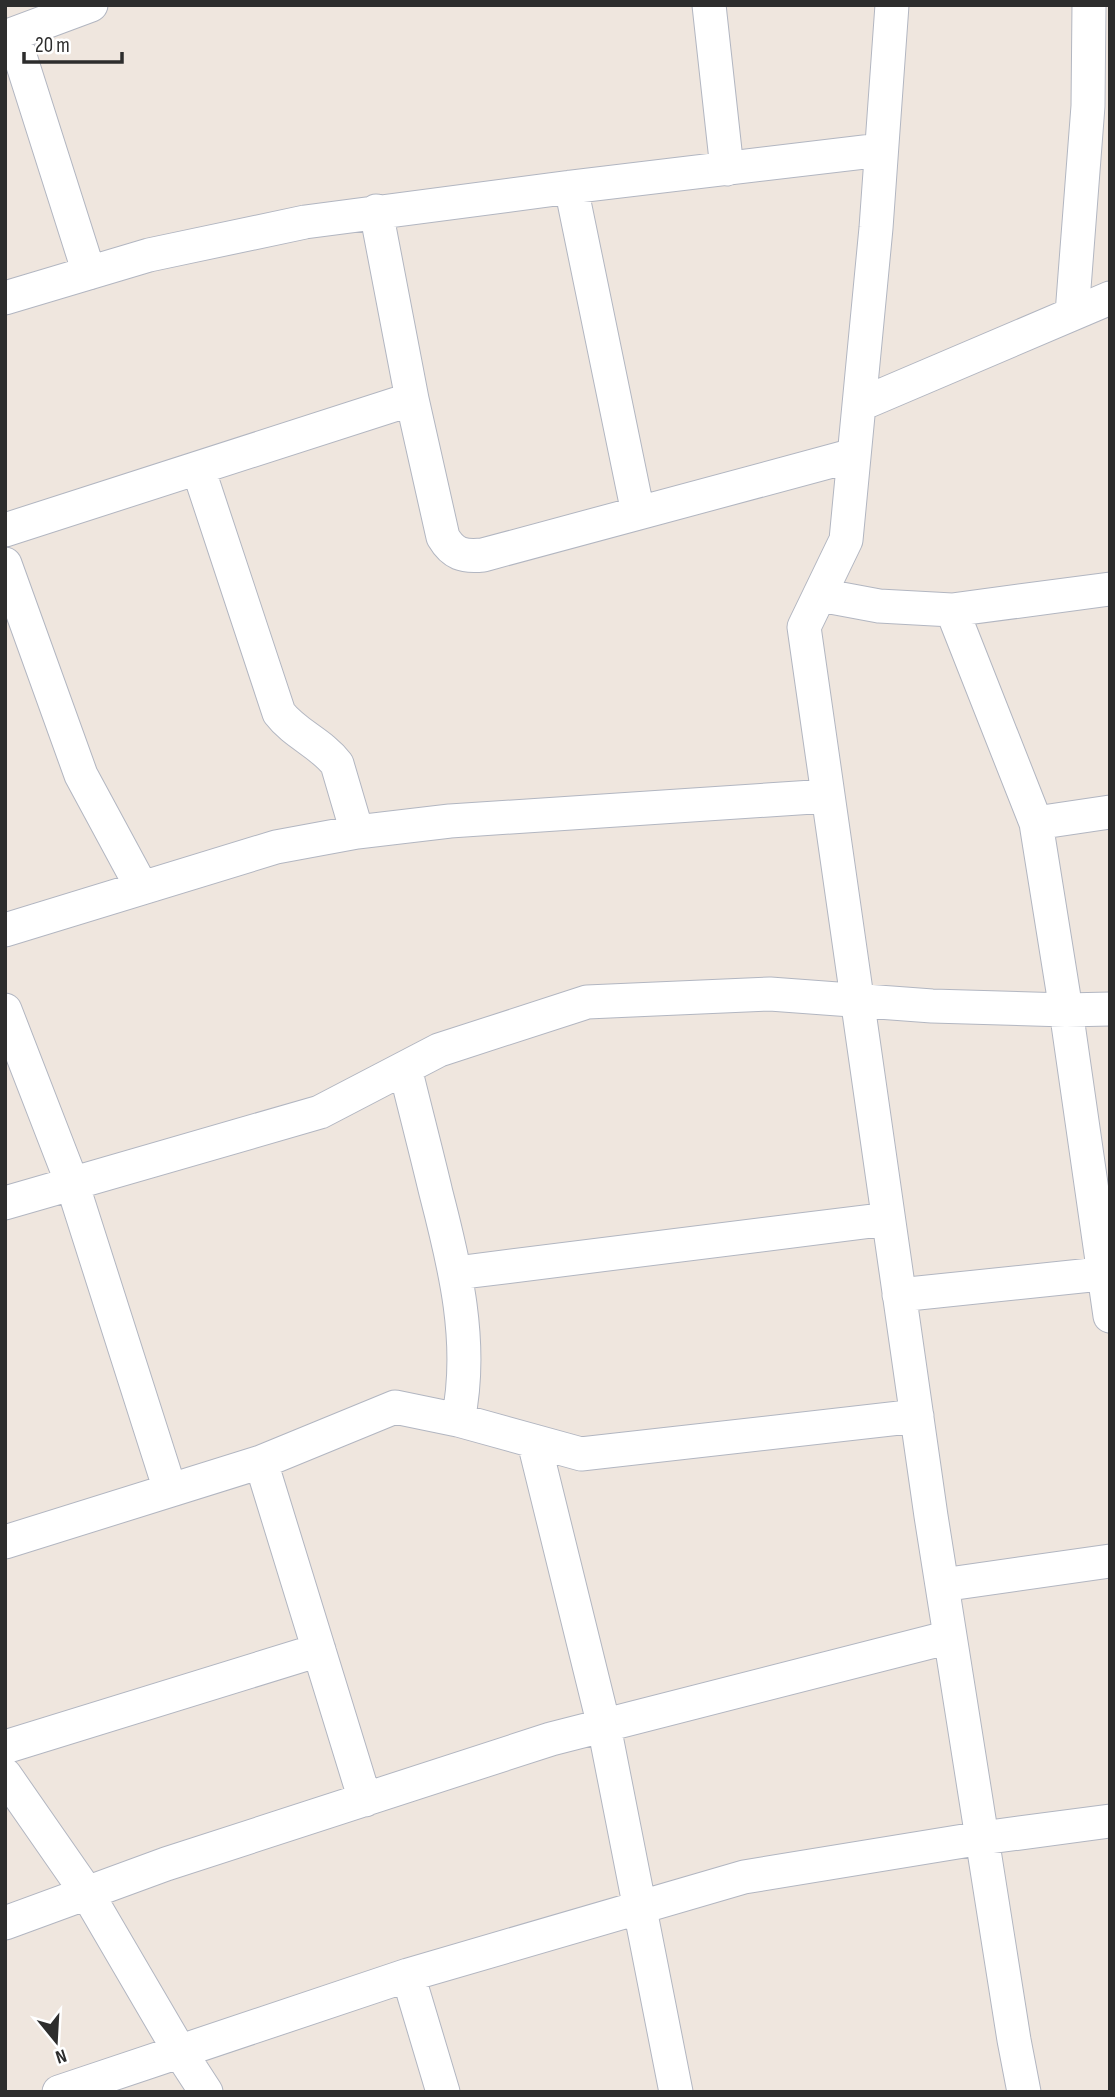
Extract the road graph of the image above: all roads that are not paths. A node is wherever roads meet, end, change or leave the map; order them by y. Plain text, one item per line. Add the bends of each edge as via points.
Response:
1 (91, 5) edge
2 (709, 5) edge
3 (892, 5) edge
4 (1089, 5) edge
5 (9, 36) edge
6 (1099, 101) edge
7 (881, 150) junction
8 (727, 169) junction
9 (572, 187) junction
10 (376, 211) junction
11 (89, 273) junction
12 (5, 298) edge
13 (1110, 298) edge
14 (1072, 314) junction
15 (412, 399) junction
16 (859, 405) junction
17 (854, 455) junction
18 (198, 468) junction
19 (638, 513) junction
20 (5, 530) edge
21 (5, 564) edge
22 (1110, 589) edge
23 (820, 595) junction
24 (952, 610) junction
25 (828, 796) junction
26 (1110, 812) edge
27 (1036, 823) junction
28 (357, 832) junction
29 (142, 888) junction
30 (5, 930) edge
31 (858, 1002) junction
32 (1110, 1009) edge
33 (5, 1010) edge
34 (1066, 1010) junction
35 (405, 1068) junction
36 (72, 1183) junction
37 (5, 1203) edge
38 (888, 1219) junction
39 (456, 1273) junction
40 (1106, 1273) edge
41 (899, 1295) junction
42 (1110, 1317) edge
43 (917, 1416) junction
44 (458, 1420) junction
45 (534, 1442) junction
46 (261, 1462) junction
47 (170, 1490) junction
48 (5, 1542) edge
49 (1110, 1561) edge
50 (942, 1586) junction
51 (950, 1637) junction
52 (319, 1650) junction
53 (604, 1726) junction
54 (5, 1747) edge
55 (5, 1775) edge
56 (365, 1800) junction
57 (1110, 1821) edge
58 (982, 1838) junction
59 (88, 1893) junction
60 (640, 1907) junction
61 (5, 1923) edge
62 (408, 1975) junction
63 (180, 2052) junction
64 (59, 2092) edge
65 (206, 2092) edge
66 (443, 2092) edge
67 (676, 2092) edge
68 (1024, 2092) edge

1 - 5 street
2 - 8 street
3 - 7 street
4 - 6 street
5 - 11 street
6 - 14 street
7 - 8 street
7 - 16 street
8 - 9 street
9 - 10 street
9 - 19 street
10 - 11 street via 149,255
10 - 15 street
11 - 12 street
13 - 14 street
14 - 16 street
15 - 18 street
15 - 19 street via 443,537 460,555 483,555
16 - 17 street
17 - 19 street
17 - 23 street via 846,540
18 - 20 street
18 - 28 street via 279,713 337,764
21 - 29 street via 81,775
22 - 24 street
23 - 24 street via 879,607
23 - 25 street via 804,627
24 - 27 street
25 - 28 street via 450,821
25 - 31 street
26 - 27 street
27 - 34 street
28 - 29 street via 276,847
29 - 30 street
31 - 34 street
31 - 35 street via 770,994 587,1002 439,1050
31 - 38 street
32 - 34 street
33 - 36 street
34 - 40 street
35 - 36 street via 320,1112
35 - 39 street
36 - 37 street
36 - 47 street
38 - 39 street
38 - 41 street
39 - 44 street via 465,1390
40 - 41 street
40 - 42 street
41 - 43 street
43 - 45 street via 581,1454
43 - 50 street
44 - 45 street
44 - 46 street via 395,1407
45 - 53 street
46 - 47 street
46 - 52 street
47 - 48 street
49 - 50 street
50 - 51 street
51 - 53 street
51 - 58 street
52 - 54 street
52 - 56 street
53 - 56 street
53 - 60 street
55 - 59 street
56 - 59 street
57 - 58 street
58 - 60 street via 744,1877
58 - 68 street
59 - 61 street
59 - 63 street
60 - 62 street
60 - 67 street
62 - 63 street
62 - 66 street
63 - 64 street
63 - 65 street

